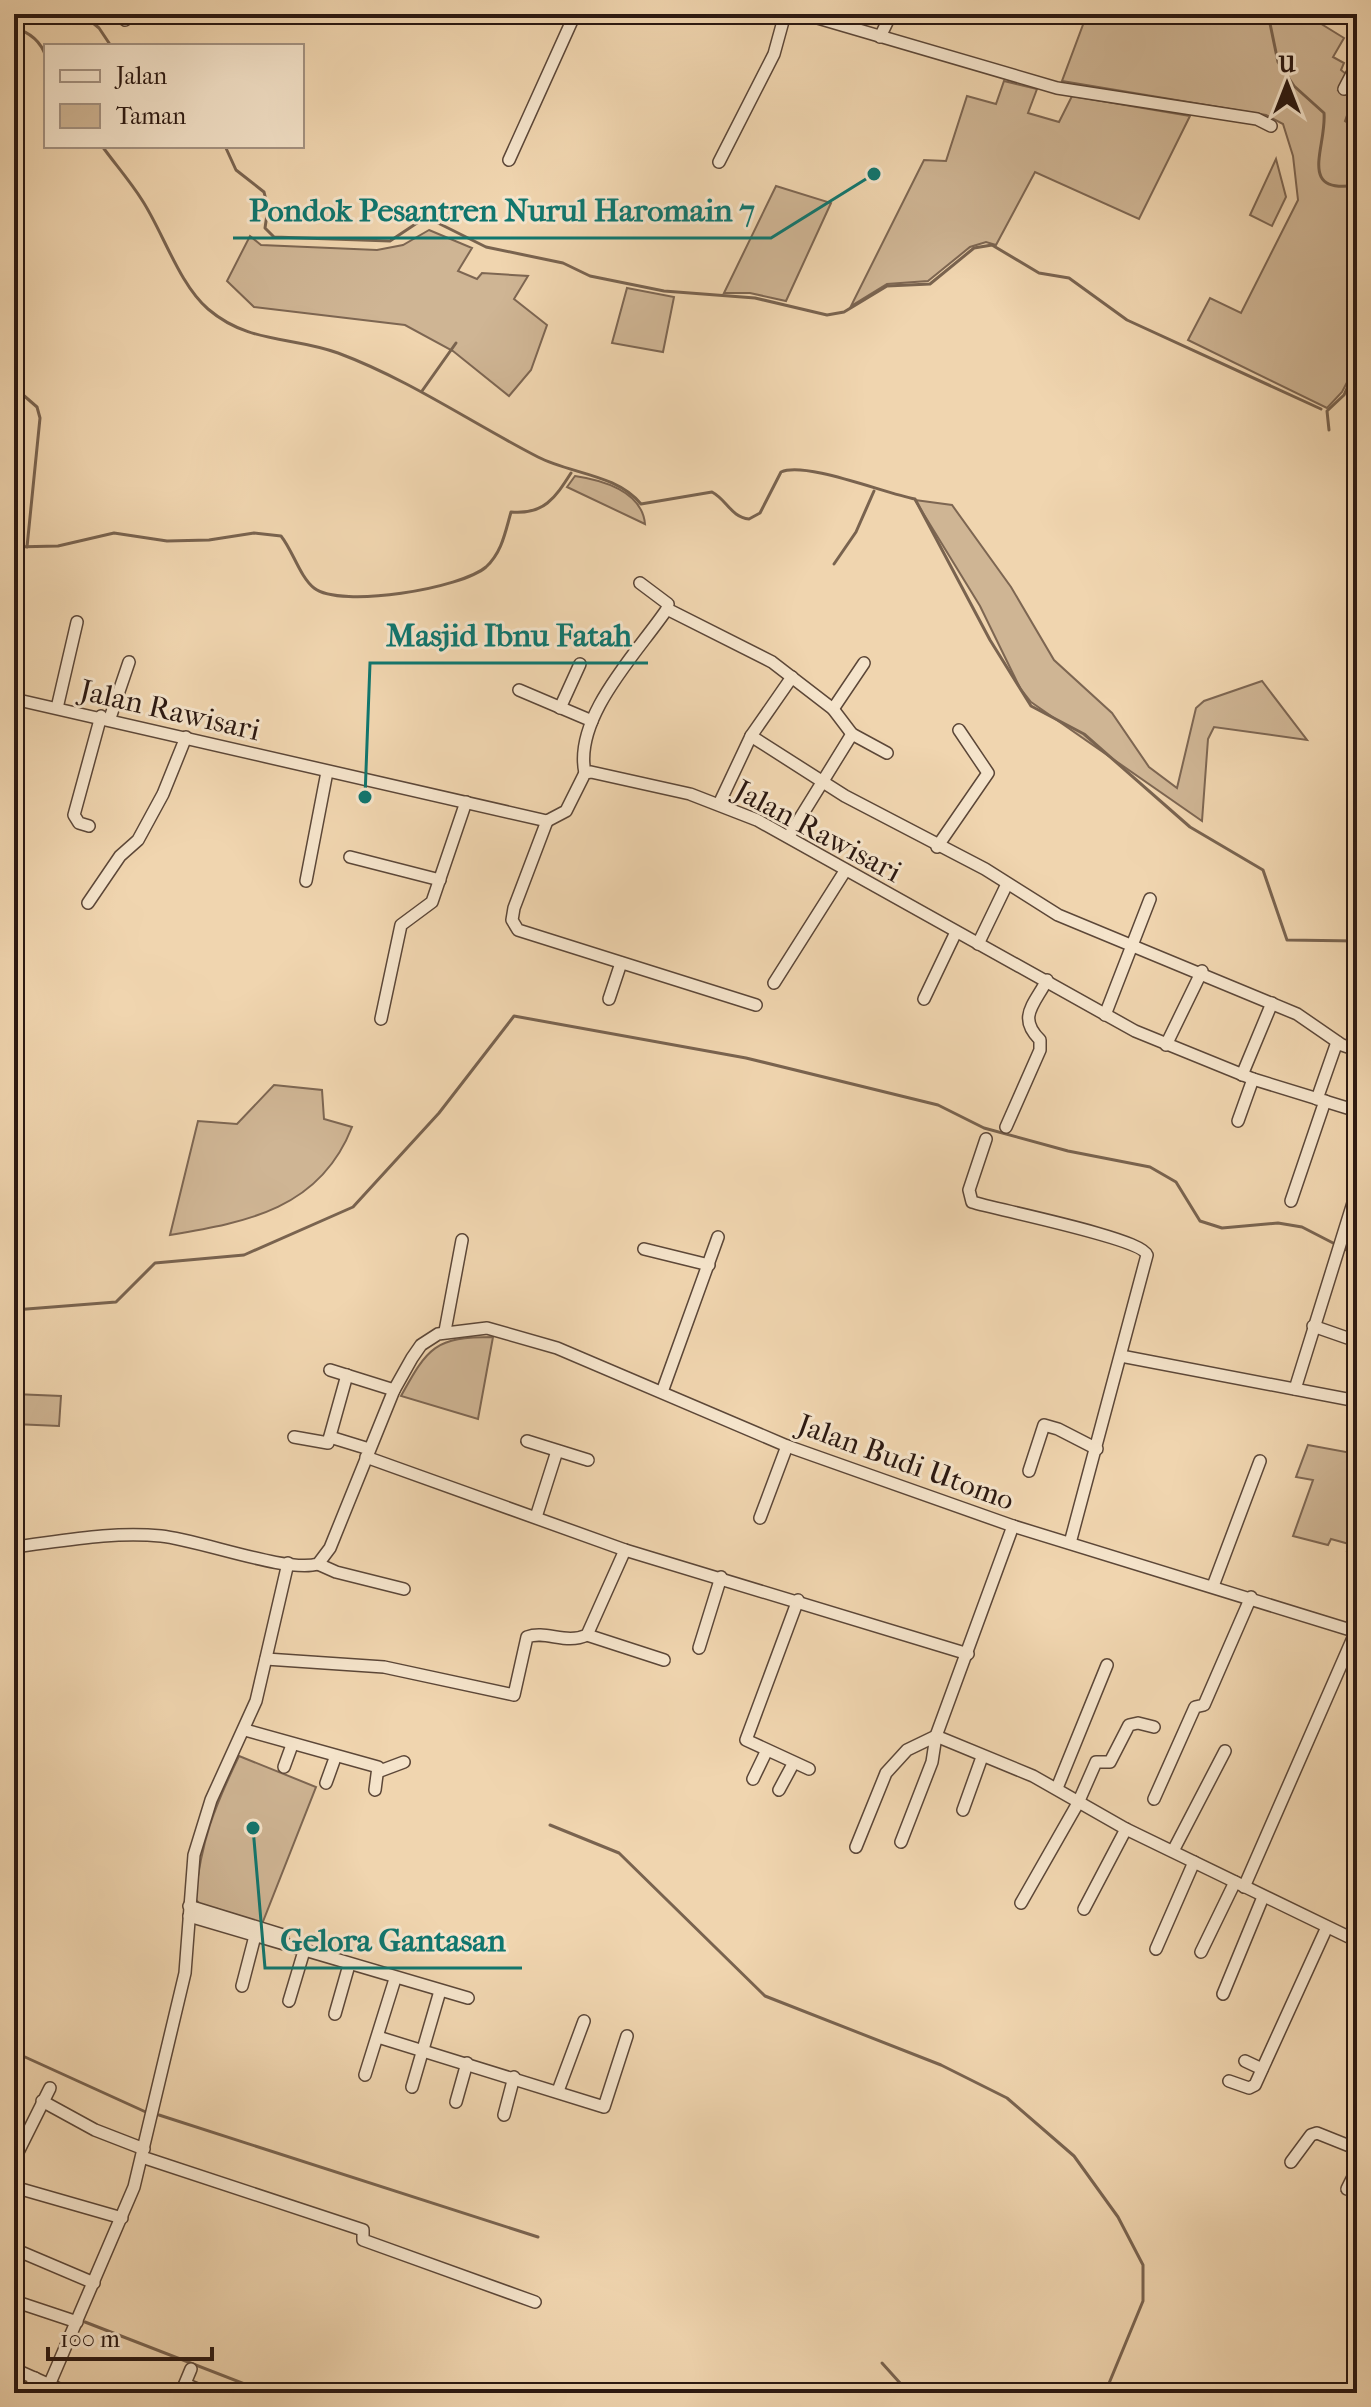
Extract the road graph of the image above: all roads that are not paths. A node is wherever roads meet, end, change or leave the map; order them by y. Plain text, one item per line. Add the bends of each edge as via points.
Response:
1 (575, 14) edge
2 (785, 14) edge
3 (891, 14) edge
4 (808, 15) edge
5 (880, 37) junction
6 (1357, 64) edge
7 (1344, 89) dead end
8 (1271, 126) dead end
9 (509, 160) dead end
10 (719, 162) dead end
11 (640, 583) dead end
12 (667, 609) junction
13 (77, 622) dead end
14 (129, 662) dead end
15 (864, 663) dead end
16 (580, 664) dead end
17 (792, 677) junction
18 (519, 690) dead end
19 (14, 699) edge
20 (57, 708) junction
21 (560, 708) junction
22 (833, 709) junction
23 (106, 717) junction
24 (592, 721) junction
25 (959, 730) dead end
26 (852, 734) junction
27 (751, 736) junction
28 (186, 737) junction
29 (887, 753) dead end
30 (327, 772) junction
31 (585, 773) junction
32 (820, 782) junction
33 (466, 802) junction
34 (719, 804) junction
35 (547, 821) junction
36 (89, 826) dead end
37 (789, 836) junction
38 (937, 847) junction
39 (350, 857) dead end
40 (845, 871) junction
41 (440, 880) junction
42 (306, 881) dead end
43 (1007, 884) junction
44 (1150, 899) dead end
45 (88, 903) dead end
46 (956, 932) junction
47 (978, 944) junction
48 (1133, 946) junction
49 (621, 963) junction
50 (1202, 971) junction
51 (1047, 980) junction
52 (774, 983) dead end
53 (609, 999) dead end
54 (924, 999) dead end
55 (1272, 1003) junction
56 (756, 1005) dead end
57 (1105, 1015) junction
58 (381, 1019) dead end
59 (1337, 1042) junction
60 (1166, 1045) junction
61 (1357, 1050) edge
62 (1248, 1077) junction
63 (1321, 1100) junction
64 (1357, 1111) edge
65 (1238, 1121) dead end
66 (1006, 1127) dead end
67 (986, 1139) dead end
68 (1357, 1190) edge
69 (1291, 1201) dead end
70 (718, 1237) dead end
71 (462, 1240) dead end
72 (644, 1249) dead end
73 (709, 1265) junction
74 (1313, 1326) junction
75 (445, 1331) junction
76 (1356, 1341) edge
77 (1121, 1356) junction
78 (330, 1370) dead end
79 (347, 1375) junction
80 (1295, 1389) junction
81 (394, 1390) junction
82 (662, 1392) junction
83 (1357, 1401) edge
84 (294, 1437) dead end
85 (330, 1437) junction
86 (527, 1441) dead end
87 (787, 1446) junction
88 (1097, 1449) junction
89 (557, 1451) junction
90 (368, 1453) junction
91 (588, 1460) dead end
92 (1260, 1461) dead end
93 (1029, 1471) dead end
94 (536, 1517) junction
95 (760, 1518) dead end
96 (1013, 1526) junction
97 (1070, 1543) junction
98 (14, 1547) edge
99 (625, 1550) junction
100 (288, 1563) junction
101 (318, 1564) junction
102 (721, 1577) junction
103 (1213, 1586) junction
104 (404, 1589) dead end
105 (1251, 1597) junction
106 (798, 1600) junction
107 (1357, 1631) edge
108 (587, 1635) junction
109 (699, 1648) dead end
110 (968, 1654) junction
111 (266, 1659) junction
112 (664, 1660) dead end
113 (1107, 1665) dead end
114 (1154, 1727) dead end
115 (245, 1730) junction
116 (936, 1736) junction
117 (292, 1745) junction
118 (1225, 1751) dead end
119 (766, 1752) junction
120 (982, 1757) junction
121 (335, 1758) junction
122 (404, 1762) dead end
123 (793, 1764) junction
124 (284, 1767) dead end
125 (809, 1769) dead end
126 (380, 1771) junction
127 (753, 1779) dead end
128 (326, 1783) dead end
129 (1057, 1788) junction
130 (375, 1790) dead end
131 (779, 1790) dead end
132 (1154, 1799) dead end
133 (1078, 1803) junction
134 (963, 1810) dead end
135 (1126, 1829) junction
136 (901, 1842) dead end
137 (856, 1847) dead end
138 (1173, 1851) junction
139 (1194, 1862) junction
140 (1239, 1884) junction
141 (1263, 1897) junction
142 (1021, 1903) dead end
143 (1084, 1909) dead end
144 (189, 1911) junction
145 (1327, 1927) junction
146 (283, 1935) dead end
147 (255, 1936) junction
148 (1357, 1941) edge
149 (1156, 1949) dead end
150 (304, 1951) junction
151 (1201, 1952) dead end
152 (349, 1965) junction
153 (395, 1979) junction
154 (242, 1986) dead end
155 (440, 1991) junction
156 (1223, 1994) dead end
157 (468, 1998) dead end
158 (289, 2001) dead end
159 (335, 2014) dead end
160 (584, 2021) dead end
161 (627, 2036) dead end
162 (378, 2037) junction
163 (423, 2050) junction
164 (1245, 2061) dead end
165 (467, 2063) junction
166 (1262, 2069) junction
167 (365, 2075) dead end
168 (514, 2077) junction
169 (1229, 2081) dead end
170 (412, 2087) dead end
171 (50, 2088) dead end
172 (558, 2091) junction
173 (42, 2101) junction
174 (456, 2102) dead end
175 (504, 2115) dead end
176 (1357, 2149) edge
177 (143, 2153) junction
178 (14, 2160) edge
179 (1291, 2162) dead end
180 (1357, 2171) edge
181 (14, 2187) edge
182 (1347, 2189) dead end
183 (122, 2218) junction
184 (14, 2249) edge
185 (94, 2283) junction
186 (14, 2301) edge
187 (535, 2302) dead end
188 (77, 2322) junction
189 (14, 2369) edge
190 (191, 2369) dead end
191 (35, 2378) junction
192 (52, 2387) edge
193 (183, 2389) edge
194 (28, 2393) edge
195 (68, 2393) edge
196 (207, 2393) edge

1 - 9 street
2 - 10 street via 774,54
3 - 5 street
4 - 5 street
5 - 8 street via 1057,88 1257,119
6 - 7 street
11 - 12 street via 668,604
12 - 17 street
12 - 24 street
13 - 20 street
14 - 23 street
15 - 22 street
16 - 21 street
17 - 22 street
17 - 27 street
18 - 21 street
19 - 20 street, Jalan Rawisari
20 - 23 street, Jalan Rawisari
21 - 24 street
22 - 26 street
23 - 28 street, Jalan Rawisari
23 - 36 street via 74,815
24 - 31 street
25 - 38 street via 988,773
26 - 29 street
26 - 32 street
27 - 32 street
27 - 34 street
28 - 30 street, Jalan Rawisari
28 - 45 street via 138,840 120,856
30 - 33 street, Jalan Rawisari
30 - 42 street
31 - 34 street, Jalan Rawisari via 640,780
31 - 35 street via 566,811
32 - 37 street
32 - 38 street
33 - 35 street, Jalan Rawisari
33 - 41 street
34 - 37 street, Jalan Rawisari
35 - 49 street via 514,908 514,925
37 - 40 street, Jalan Rawisari
38 - 43 street
39 - 41 street
40 - 46 street, Jalan Rawisari
40 - 52 street
41 - 58 street via 428,907 401,925
43 - 47 street
43 - 48 street via 1058,915
44 - 48 street
46 - 47 street, Jalan Rawisari
46 - 54 street
47 - 51 street, Jalan Rawisari
48 - 50 street
48 - 57 street
49 - 53 street
49 - 56 street
50 - 55 street
50 - 60 street
51 - 57 street, Jalan Rawisari
51 - 66 street via 1027,1019 1040,1050
55 - 59 street
55 - 62 street
57 - 60 street, Jalan Rawisari
59 - 61 street
59 - 63 street
60 - 62 street, Jalan Rawisari
62 - 63 street, Jalan Rawisari
62 - 65 street
63 - 64 street, Jalan Rawisari
63 - 69 street
67 - 77 street via 969,1190 972,1202 1016,1216 1075,1225 1145,1249 1147,1267
68 - 74 street
70 - 73 street
71 - 75 street
72 - 73 street
73 - 82 street
74 - 76 street
74 - 80 street
75 - 81 street via 421,1345
75 - 82 street, Jalan Budi Utomo via 487,1328 519,1335
77 - 80 street
77 - 88 street
78 - 79 street
79 - 81 street
79 - 85 street
80 - 83 street
81 - 90 street
82 - 87 street, Jalan Budi Utomo
84 - 85 street via 328,1443
85 - 90 street
86 - 89 street
87 - 95 street
87 - 96 street, Jalan Budi Utomo
88 - 93 street via 1044,1425
88 - 97 street
89 - 91 street
89 - 94 street
90 - 94 street
90 - 101 street via 330,1548
92 - 103 street
94 - 99 street
96 - 97 street, Jalan Budi Utomo
96 - 110 street
97 - 103 street, Jalan Budi Utomo
98 - 100 street via 143,1534
99 - 102 street
99 - 108 street
100 - 101 street
100 - 111 street
101 - 104 street
102 - 106 street
102 - 109 street
103 - 105 street, Jalan Budi Utomo
105 - 107 street, Jalan Budi Utomo
105 - 132 street via 1204,1705 1195,1707
106 - 110 street
106 - 119 street via 746,1737
107 - 140 street
108 - 111 street via 568,1640 528,1636 514,1695 384,1667
108 - 112 street
110 - 116 street
111 - 115 street
113 - 129 street
114 - 133 street via 1129,1725 1110,1762 1096,1762
115 - 117 street
115 - 144 street via 207,1812 194,1855
116 - 120 street
116 - 136 street via 932,1762
116 - 137 street via 907,1750 886,1773
117 - 121 street
117 - 124 street
118 - 138 street
119 - 123 street
119 - 127 street
120 - 129 street
120 - 134 street
121 - 126 street
121 - 128 street
122 - 126 street
123 - 125 street
123 - 131 street
126 - 130 street
129 - 133 street
133 - 135 street
133 - 142 street
135 - 138 street
135 - 143 street
138 - 139 street
139 - 140 street
139 - 149 street
140 - 141 street
140 - 151 street
141 - 145 street
141 - 156 street
144 - 146 street
144 - 147 street
144 - 177 street via 178,2014
145 - 148 street
145 - 166 street
147 - 150 street
147 - 154 street
150 - 152 street
150 - 158 street
152 - 153 street
152 - 159 street
153 - 155 street
153 - 162 street
155 - 157 street
155 - 163 street
160 - 172 street
161 - 172 street via 604,2107
162 - 163 street
162 - 167 street
163 - 165 street
163 - 170 street
164 - 166 street
165 - 168 street
165 - 174 street
166 - 169 street via 1252,2088
168 - 172 street
168 - 175 street
171 - 173 street
173 - 177 street
173 - 178 street
176 - 179 street via 1317,2133
177 - 183 street
177 - 187 street via 363,2230 363,2240
180 - 182 street
181 - 183 street
183 - 185 street
184 - 185 street
185 - 188 street
186 - 188 street
188 - 192 street
189 - 191 street
190 - 193 street
191 - 192 street
191 - 194 street
192 - 195 street
193 - 196 street

